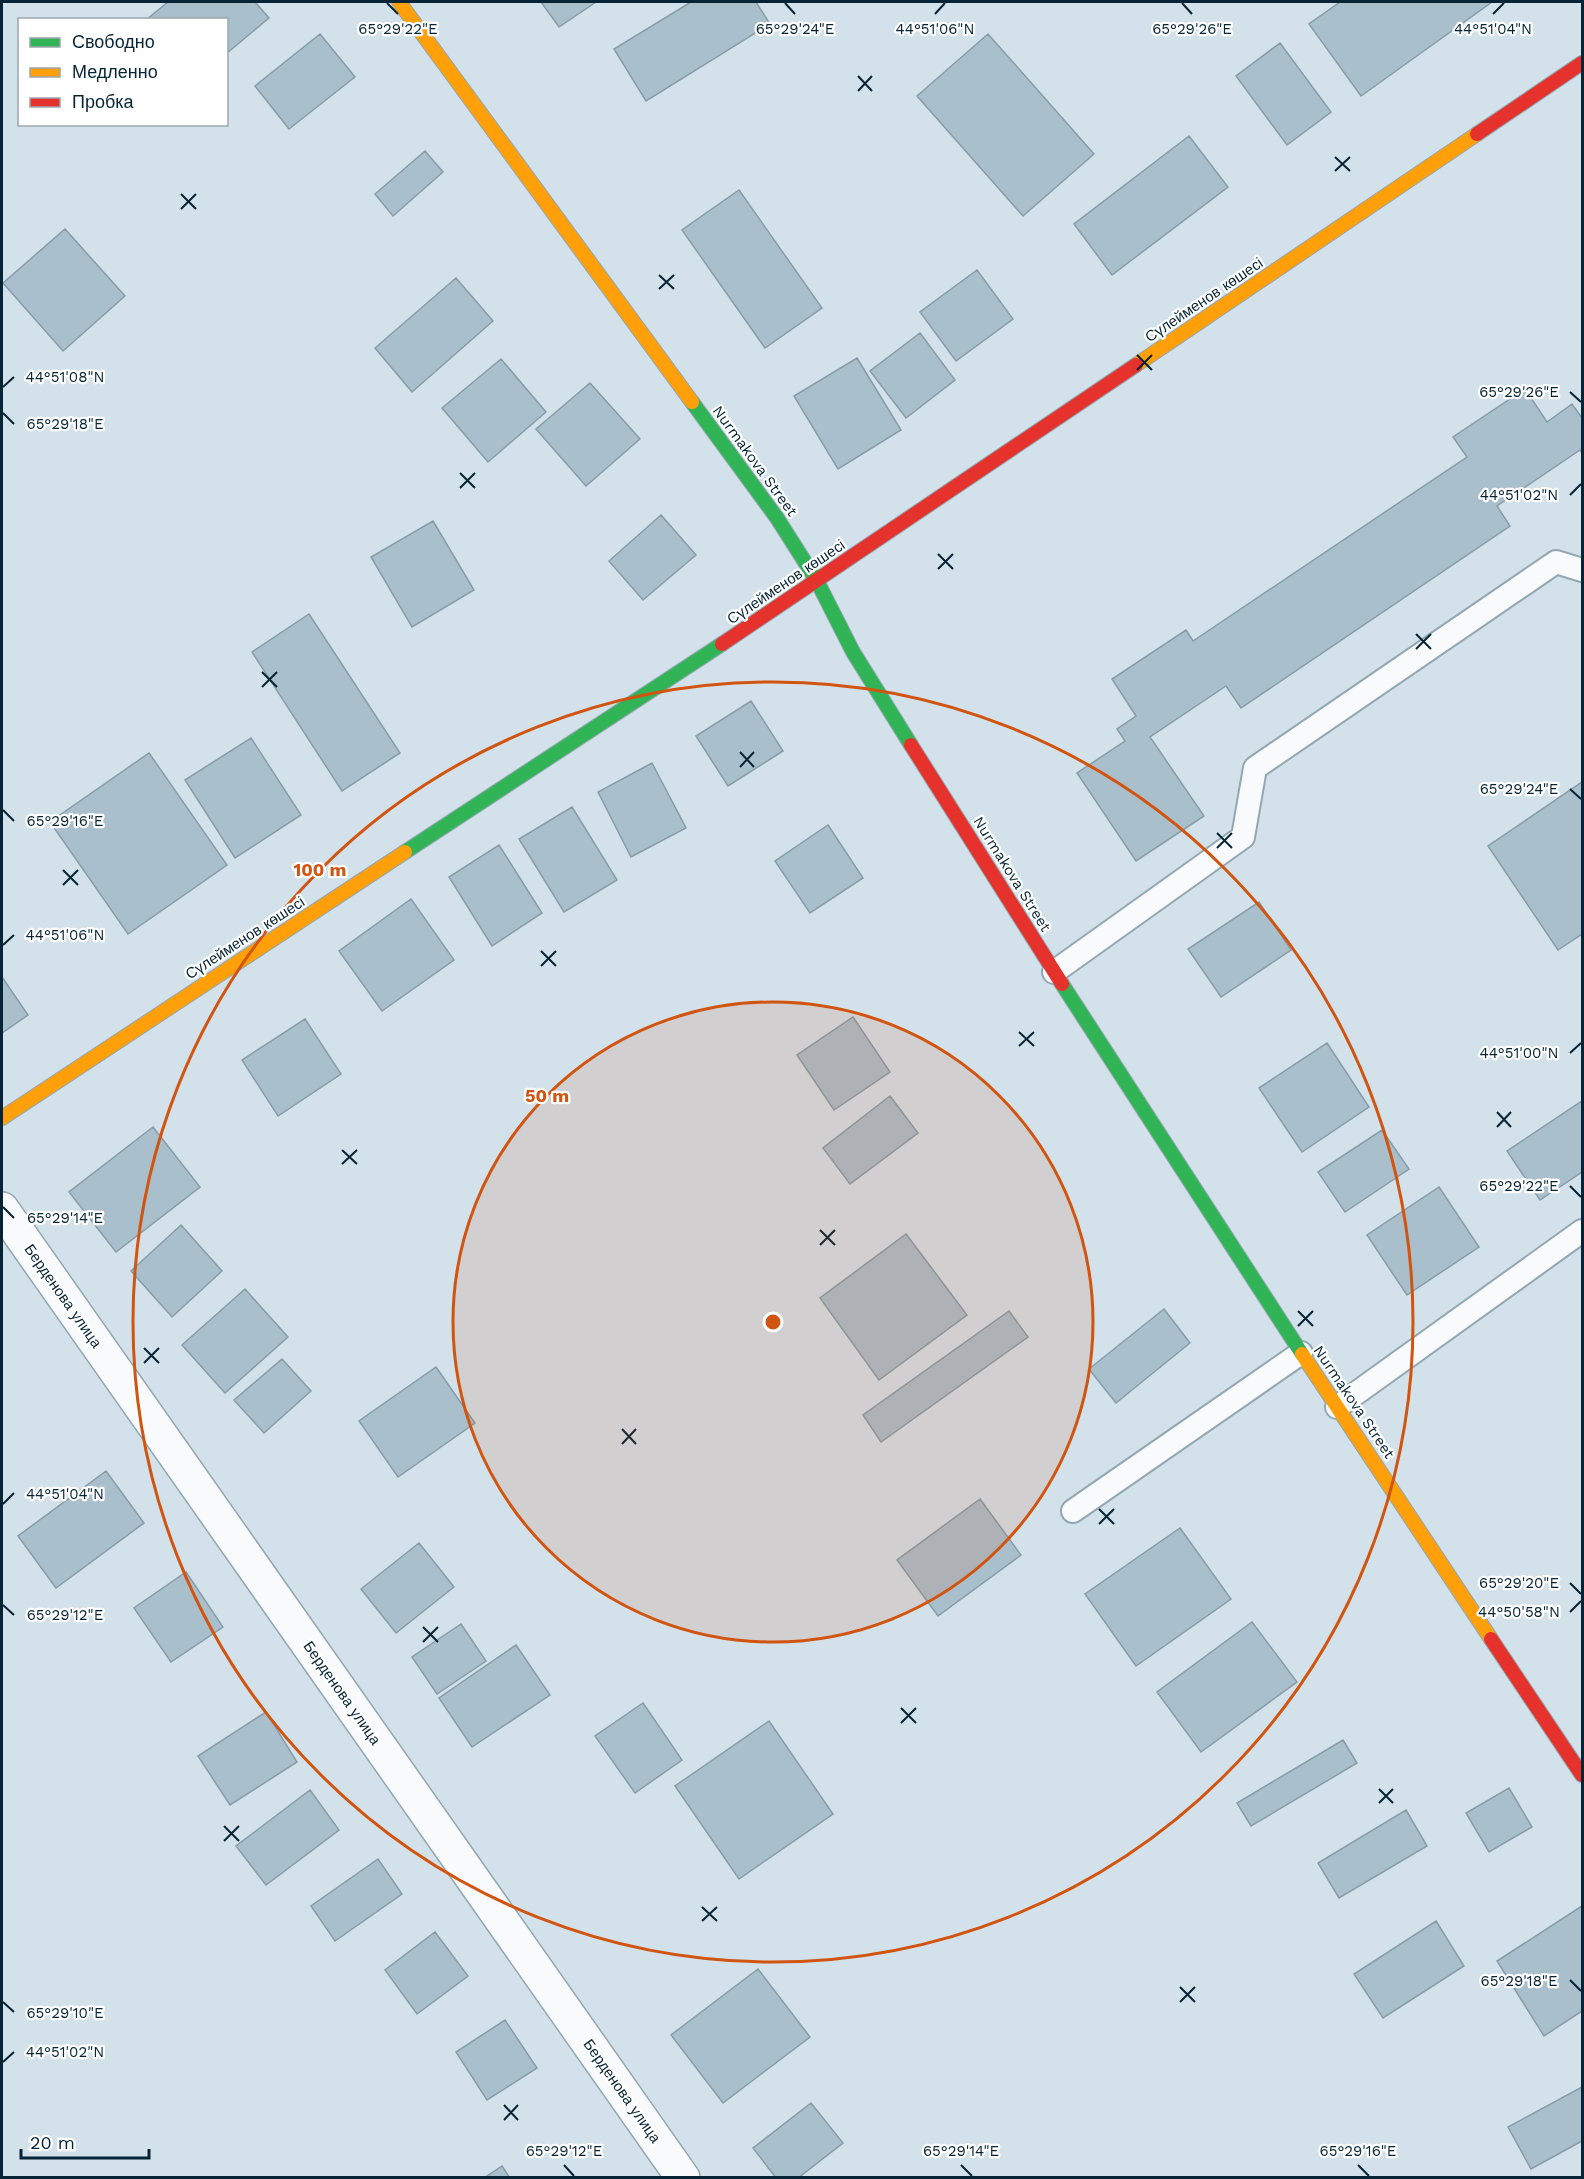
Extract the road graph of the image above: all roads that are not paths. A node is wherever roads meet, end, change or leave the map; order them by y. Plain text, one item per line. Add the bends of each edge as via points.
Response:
1 (399, 2) edge
2 (1582, 63) edge
3 (1582, 570) edge
4 (817, 581) junction
5 (1054, 972) junction
6 (2, 1118) edge
7 (2, 1209) edge
8 (1582, 1231) edge
9 (1301, 1353) junction
10 (1337, 1407) junction
11 (1074, 1511) dead end
12 (1582, 1775) edge
13 (683, 2178) edge

1 - 4 street, Nurmakova Street via 777,518
2 - 4 street, Сүлейменов көшесі
3 - 5 lane via 1556,562 1255,768 1243,837
4 - 5 street, Nurmakova Street via 853,652
4 - 6 street, Сүлейменов көшесі
5 - 9 street, Nurmakova Street
7 - 13 street, Берденова улица
8 - 10 lane
9 - 10 street, Nurmakova Street
9 - 11 lane
10 - 12 street, Nurmakova Street

